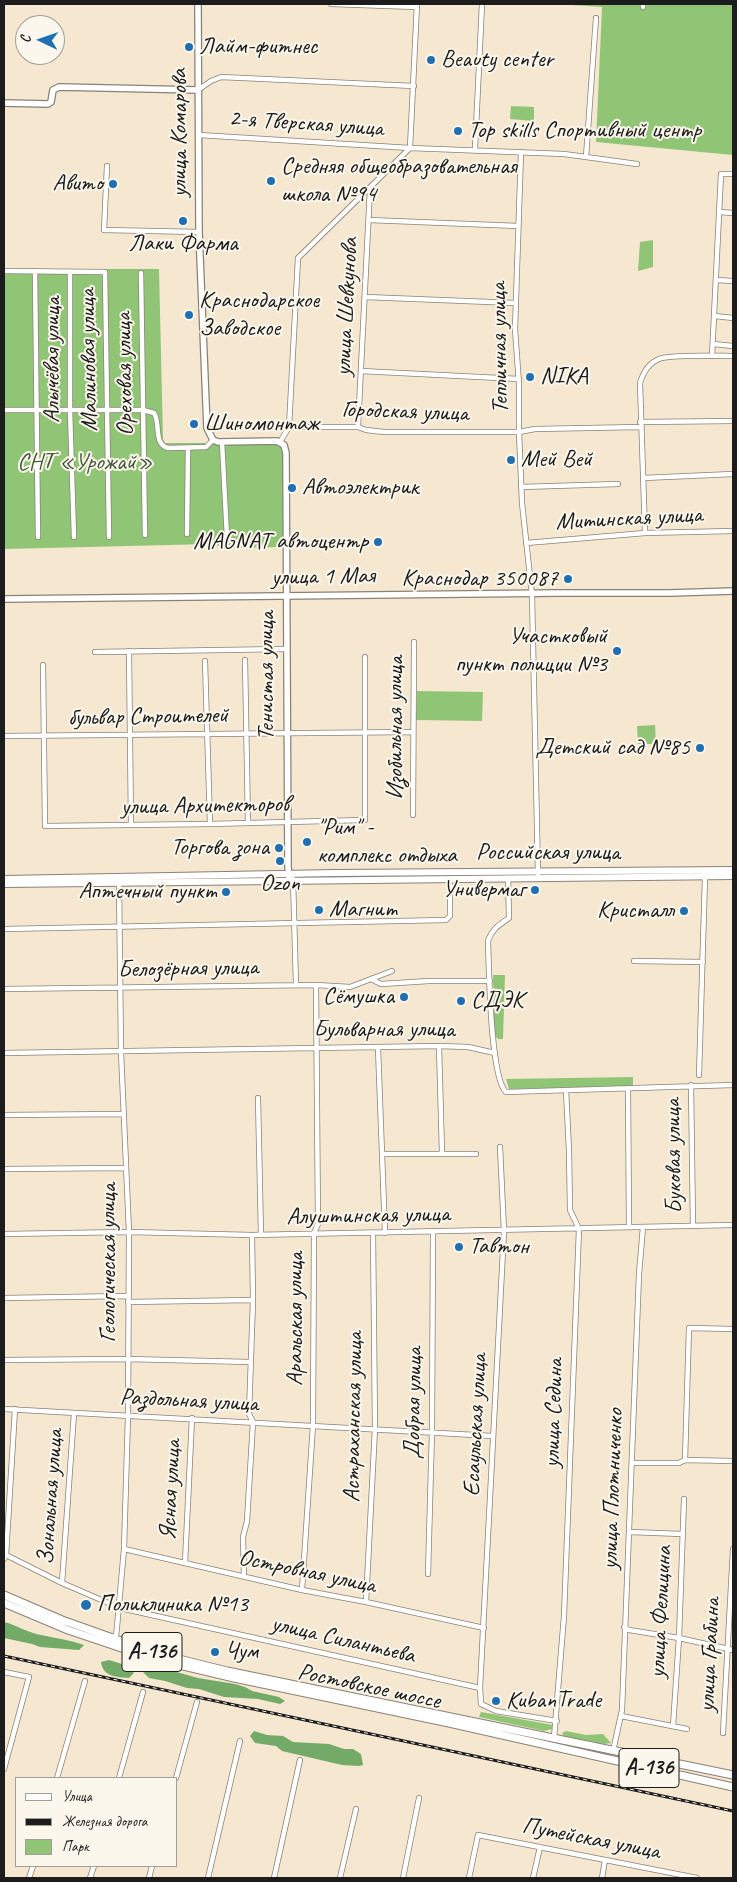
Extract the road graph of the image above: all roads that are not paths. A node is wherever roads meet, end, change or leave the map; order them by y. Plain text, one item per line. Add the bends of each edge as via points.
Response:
1 (198, 4) edge
2 (331, 4) edge
3 (482, 4) edge
4 (417, 5) edge
5 (596, 18) dead end
6 (414, 86) junction
7 (198, 90) junction
8 (4, 103) edge
9 (202, 135) junction
10 (410, 148) junction
11 (475, 149) junction
12 (520, 152) junction
13 (586, 157) junction
14 (637, 164) dead end
15 (107, 166) dead end
16 (733, 174) edge
17 (370, 188) junction
18 (719, 212) junction
19 (733, 213) edge
20 (369, 220) junction
21 (518, 226) junction
22 (200, 232) junction
23 (4, 271) edge
24 (35, 271) junction
25 (141, 272) dead end
26 (70, 273) junction
27 (716, 280) junction
28 (733, 281) edge
29 (365, 297) junction
30 (515, 303) junction
31 (715, 316) junction
32 (733, 318) edge
33 (713, 344) junction
34 (733, 346) edge
35 (709, 356) junction
36 (733, 356) edge
37 (361, 372) junction
38 (519, 378) junction
39 (4, 410) edge
40 (36, 410) junction
41 (70, 410) junction
42 (107, 410) junction
43 (143, 410) junction
44 (733, 421) edge
45 (640, 425) junction
46 (289, 427) junction
47 (358, 427) junction
48 (519, 432) junction
49 (212, 438) junction
50 (222, 442) junction
51 (280, 442) junction
52 (188, 448) junction
53 (733, 474) edge
54 (643, 478) junction
55 (618, 484) dead end
56 (521, 487) junction
57 (733, 531) edge
58 (645, 533) junction
59 (188, 534) dead end
60 (145, 535) dead end
61 (74, 537) dead end
62 (109, 537) dead end
63 (227, 537) dead end
64 (38, 538) dead end
65 (526, 545) junction
66 (733, 591) edge
67 (532, 593) junction
68 (286, 596) junction
69 (4, 599) edge
70 (414, 642) dead end
71 (286, 649) junction
72 (129, 651) junction
73 (95, 652) dead end
74 (365, 657) dead end
75 (245, 660) dead end
76 (206, 661) dead end
77 (43, 665) dead end
78 (413, 732) junction
79 (208, 733) junction
80 (286, 733) junction
81 (365, 733) junction
82 (130, 734) junction
83 (245, 734) junction
84 (4, 736) edge
85 (43, 736) junction
86 (413, 815) dead end
87 (288, 822) junction
88 (248, 823) junction
89 (210, 824) junction
90 (131, 825) junction
91 (733, 870) edge
92 (538, 875) junction
93 (733, 876) edge
94 (291, 877) junction
95 (705, 877) junction
96 (4, 878) edge
97 (508, 878) junction
98 (450, 879) junction
99 (119, 883) junction
100 (4, 884) edge
101 (295, 923) junction
102 (118, 926) junction
103 (4, 929) edge
104 (634, 961) dead end
105 (703, 962) junction
106 (392, 972) dead end
107 (371, 979) junction
108 (490, 981) junction
109 (296, 985) junction
110 (316, 985) junction
111 (120, 987) junction
112 (4, 989) edge
113 (439, 1046) junction
114 (317, 1048) junction
115 (378, 1048) junction
116 (121, 1052) junction
117 (4, 1053) edge
118 (495, 1053) junction
119 (699, 1075) dead end
120 (691, 1085) junction
121 (733, 1085) edge
122 (628, 1088) junction
123 (566, 1090) junction
124 (258, 1098) dead end
125 (124, 1114) junction
126 (4, 1115) edge
127 (500, 1147) dead end
128 (442, 1153) junction
129 (382, 1154) junction
130 (476, 1154) dead end
131 (126, 1168) junction
132 (4, 1169) edge
133 (733, 1225) edge
134 (693, 1226) junction
135 (629, 1227) junction
136 (643, 1227) junction
137 (579, 1229) junction
138 (504, 1231) junction
139 (129, 1232) junction
140 (433, 1232) junction
141 (314, 1233) junction
142 (373, 1233) junction
143 (385, 1233) junction
144 (4, 1234) edge
145 (261, 1235) junction
146 (252, 1236) junction
147 (128, 1296) junction
148 (4, 1298) edge
149 (253, 1300) junction
150 (128, 1302) junction
151 (733, 1329) edge
152 (127, 1359) junction
153 (4, 1360) edge
154 (250, 1362) junction
155 (4, 1409) edge
156 (15, 1410) junction
157 (74, 1413) junction
158 (128, 1416) junction
159 (192, 1418) junction
160 (253, 1422) junction
161 (313, 1426) junction
162 (374, 1428) junction
163 (432, 1431) junction
164 (493, 1436) junction
165 (685, 1460) junction
166 (733, 1461) edge
167 (632, 1463) junction
168 (684, 1499) dead end
169 (630, 1532) junction
170 (682, 1534) junction
171 (124, 1549) junction
172 (733, 1549) edge
173 (5, 1556) edge
174 (185, 1563) junction
175 (428, 1574) dead end
176 (244, 1577) junction
177 (62, 1583) junction
178 (302, 1590) junction
179 (4, 1595) edge
180 (366, 1602) junction
181 (4, 1603) edge
182 (120, 1608) junction
183 (624, 1627) junction
184 (484, 1628) junction
185 (110, 1638) junction
186 (679, 1638) junction
187 (731, 1650) edge
188 (4, 1672) edge
189 (85, 1681) dead end
190 (480, 1688) junction
191 (143, 1692) dead end
192 (197, 1702) dead end
193 (621, 1716) junction
194 (557, 1721) junction
195 (673, 1726) junction
196 (688, 1729) dead end
197 (723, 1734) dead end
198 (554, 1738) junction
199 (240, 1742) dead end
200 (614, 1751) junction
201 (300, 1760) dead end
202 (690, 1766) junction
203 (4, 1769) edge
204 (733, 1775) edge
205 (57, 1777) edge
206 (118, 1777) edge
207 (176, 1777) edge
208 (688, 1777) junction
209 (733, 1787) edge
210 (418, 1798) dead end
211 (356, 1809) dead end
212 (540, 1847) junction
213 (605, 1860) junction
214 (208, 1878) edge
215 (274, 1878) edge
216 (340, 1878) edge
217 (403, 1878) edge
218 (469, 1878) edge
219 (534, 1878) edge
220 (602, 1878) edge
221 (697, 1878) edge

1 - 7 street, улица Комарова
2 - 4 street
3 - 11 street
4 - 6 street
5 - 13 street
6 - 7 street via 221,77
6 - 10 street
7 - 8 street via 57,88 53,90 48,104
7 - 9 street, улица Комарова
9 - 10 street, 2-я Тверская улица
9 - 22 street, улица Комарова
10 - 11 street, 2-я Тверская улица
10 - 17 street
11 - 12 street, 2-я Тверская улица
12 - 13 street, 2-я Тверская улица
12 - 21 street, Тепличная улица
13 - 14 street, 2-я Тверская улица
15 - 22 street via 104,230
16 - 18 street via 721,174
17 - 20 street, улица Шевкунова
17 - 46 street via 298,258
18 - 19 street
18 - 27 street
20 - 21 street
20 - 29 street, улица Шевкунова
21 - 30 street, Тепличная улица
22 - 49 street, улица Комарова via 207,428
23 - 24 street
24 - 26 street
24 - 40 street
25 - 43 street, Ореховая улица
26 - 41 street, Алычёвая улица
26 - 42 street, Малиновая улица via 105,272
27 - 28 street
27 - 31 street
29 - 30 street
29 - 37 street, улица Шевкунова
30 - 38 street, Тепличная улица
31 - 32 street
31 - 33 street
33 - 34 street
33 - 35 street
35 - 36 street
35 - 45 street via 664,356 646,368 640,382
37 - 38 street
37 - 47 street, улица Шевкунова
38 - 48 street, Тепличная улица
39 - 40 street
40 - 41 street
40 - 64 street
41 - 42 street
41 - 61 street, Алычёвая улица
42 - 43 street
42 - 62 street, Малиновая улица
43 - 52 street via 154,413 158,419 162,446
43 - 60 street, Ореховая улица
44 - 45 street, Городская улица
45 - 48 street, Городская улица
45 - 54 street
46 - 47 street, Городская улица
46 - 51 street
47 - 48 street, Городская улица via 384,432
48 - 56 street, Тепличная улица
49 - 50 street
49 - 52 street via 206,447
50 - 51 street
50 - 63 street
51 - 68 street, Тенистая улица via 286,456
52 - 59 street
53 - 54 street
54 - 58 street
55 - 56 street
56 - 65 street, Тепличная улица
57 - 58 street, Митинская улица
58 - 65 street, Митинская улица
65 - 67 street, Тепличная улица
66 - 67 street, улица 1 Мая
67 - 68 street, улица 1 Мая
67 - 92 street, Тепличная улица
68 - 69 street, улица 1 Мая
68 - 71 street, Тенистая улица
70 - 78 street, Изобильная улица
71 - 72 street
71 - 80 street, Тенистая улица
72 - 73 street
72 - 82 street
74 - 81 street
75 - 83 street
76 - 79 street
77 - 85 street
78 - 81 street, бульвар Строителей
78 - 86 street, Изобильная улица
79 - 82 street, бульвар Строителей
79 - 83 street, бульвар Строителей
79 - 89 street
80 - 81 street, бульвар Строителей
80 - 83 street, бульвар Строителей
80 - 87 street, Тенистая улица
81 - 87 street, улица Архитекторов via 365,820
82 - 85 street, бульвар Строителей
82 - 90 street
83 - 88 street
84 - 85 street, бульвар Строителей
85 - 90 street, улица Архитекторов via 45,826
87 - 88 street, улица Архитекторов
87 - 94 street, Тенистая улица
88 - 89 street, улица Архитекторов
89 - 90 street, улица Архитекторов
91 - 92 main road, Российская улица
92 - 94 main road, Российская улица
92 - 95 main road, Российская улица
92 - 97 main road, Российская улица
93 - 95 main road, Российская улица
94 - 96 main road, Российская улица
94 - 98 main road, Российская улица
94 - 99 main road, Российская улица
94 - 101 street
95 - 105 street, Буковая улица
97 - 98 main road, Российская улица
97 - 108 street via 509,918 497,926 488,941
98 - 101 street via 450,916 446,920
99 - 100 main road, Российская улица
99 - 102 street, Геологическая улица
101 - 102 street
101 - 109 street
102 - 103 street
102 - 111 street, Геологическая улица
104 - 105 street
105 - 119 street, Буковая улица
106 - 107 street, Белозёрная улица
107 - 108 street, Белозёрная улица via 381,984
107 - 110 street, Белозёрная улица via 350,987
108 - 118 street
109 - 110 street, Белозёрная улица
109 - 111 street, Белозёрная улица
110 - 114 street, Аральская улица
111 - 112 street, Белозёрная улица
111 - 116 street, Геологическая улица
113 - 115 street, Бульварная улица
113 - 118 street, Бульварная улица via 468,1047
113 - 128 street
114 - 115 street, Бульварная улица
114 - 116 street, Бульварная улица
114 - 141 street, Аральская улица via 318,1224
115 - 129 street
116 - 117 street, Бульварная улица
116 - 125 street, Геологическая улица
118 - 123 street via 501,1086 506,1092
120 - 121 street
120 - 122 street
120 - 134 street, Буковая улица
122 - 123 street
122 - 135 street
123 - 137 street, улица Седина via 570,1210
124 - 145 street
125 - 126 street
125 - 131 street, Геологическая улица
127 - 138 street, Есаульская улица
128 - 129 street
128 - 130 street
129 - 143 street
131 - 132 street
131 - 139 street, Геологическая улица
133 - 134 street, Алуштинская улица
134 - 136 street, Алуштинская улица
135 - 136 street, Алуштинская улица
135 - 137 street, Алуштинская улица
136 - 167 street, улица Плотниченко
137 - 138 street, Алуштинская улица
137 - 194 street, улица Седина
138 - 140 street, Алуштинская улица
138 - 164 street, Есаульская улица
139 - 144 street, Алуштинская улица
139 - 146 street, Алуштинская улица
139 - 147 street, Геологическая улица
140 - 143 street, Алуштинская улица
140 - 163 street, Добрая улица
141 - 142 street, Алуштинская улица
141 - 145 street, Алуштинская улица
141 - 161 street, Аральская улица
142 - 143 street, Алуштинская улица
142 - 162 street, Астраханская улица
145 - 146 street, Алуштинская улица
146 - 149 street
147 - 148 street
147 - 150 street, Геологическая улица
149 - 150 street
149 - 154 street
150 - 152 street, Геологическая улица
151 - 165 street via 689,1328
152 - 153 street
152 - 154 street
152 - 158 street, Геологическая улица
154 - 160 street via 249,1414
155 - 156 street, Раздольная улица
156 - 157 street, Раздольная улица
156 - 173 street
157 - 158 street, Раздольная улица
157 - 177 street, Зональная улица
158 - 159 street, Раздольная улица
158 - 171 street, Геологическая улица
159 - 160 street, Раздольная улица
159 - 174 street, Ясная улица
160 - 161 street, Раздольная улица
160 - 176 street via 247,1522 243,1537
161 - 162 street, Раздольная улица
161 - 178 street, Аральская улица
162 - 163 street, Раздольная улица
162 - 180 street, Астраханская улица
163 - 164 street, Раздольная улица
163 - 175 street, Добрая улица
164 - 184 street, Есаульская улица
165 - 166 street
165 - 167 street via 679,1463
167 - 169 street, улица Плотниченко
168 - 170 street, улица Фелицина
169 - 170 street
169 - 183 street, улица Плотниченко
170 - 186 street, улица Фелицина
171 - 174 street, Островная улица
171 - 182 street, Геологическая улица
172 - 187 street, улица Грабина
173 - 177 street, улица Силантьева
174 - 176 street, Островная улица
176 - 178 street, Островная улица
177 - 182 street, улица Силантьева
178 - 180 street, Островная улица
179 - 185 highway, Ростовское шоссе / А-136
180 - 184 street, Островная улица
181 - 208 highway, Ростовское шоссе / А-136 via 68,1630 154,1659
182 - 185 street, Геологическая улица via 116,1636
182 - 190 street, улица Силантьева
183 - 186 street
183 - 193 street, улица Плотниченко
184 - 190 street, Есаульская улица
185 - 198 highway, Ростовское шоссе / А-136 via 236,1673
186 - 187 street
186 - 195 street, улица Фелицина
187 - 197 street, улица Грабина
188 - 203 street via 29,1677
189 - 205 street
190 - 194 street, Есаульская улица via 481,1704 496,1711
191 - 206 street
192 - 207 street
193 - 195 street
193 - 200 street, улица Плотниченко
194 - 198 street, улица Седина
195 - 196 street
198 - 200 highway, Ростовское шоссе / А-136
199 - 214 street
200 - 202 highway, Ростовское шоссе / А-136
201 - 215 street
202 - 204 highway, Ростовское шоссе / А-136
202 - 208 highway, А-136 via 685,1771
208 - 209 highway, Ростовское шоссе / А-136
210 - 217 street
211 - 216 street
212 - 213 street, Путейская улица
212 - 218 street, Путейская улица via 478,1834
212 - 219 street
213 - 220 street
213 - 221 street, Путейская улица

